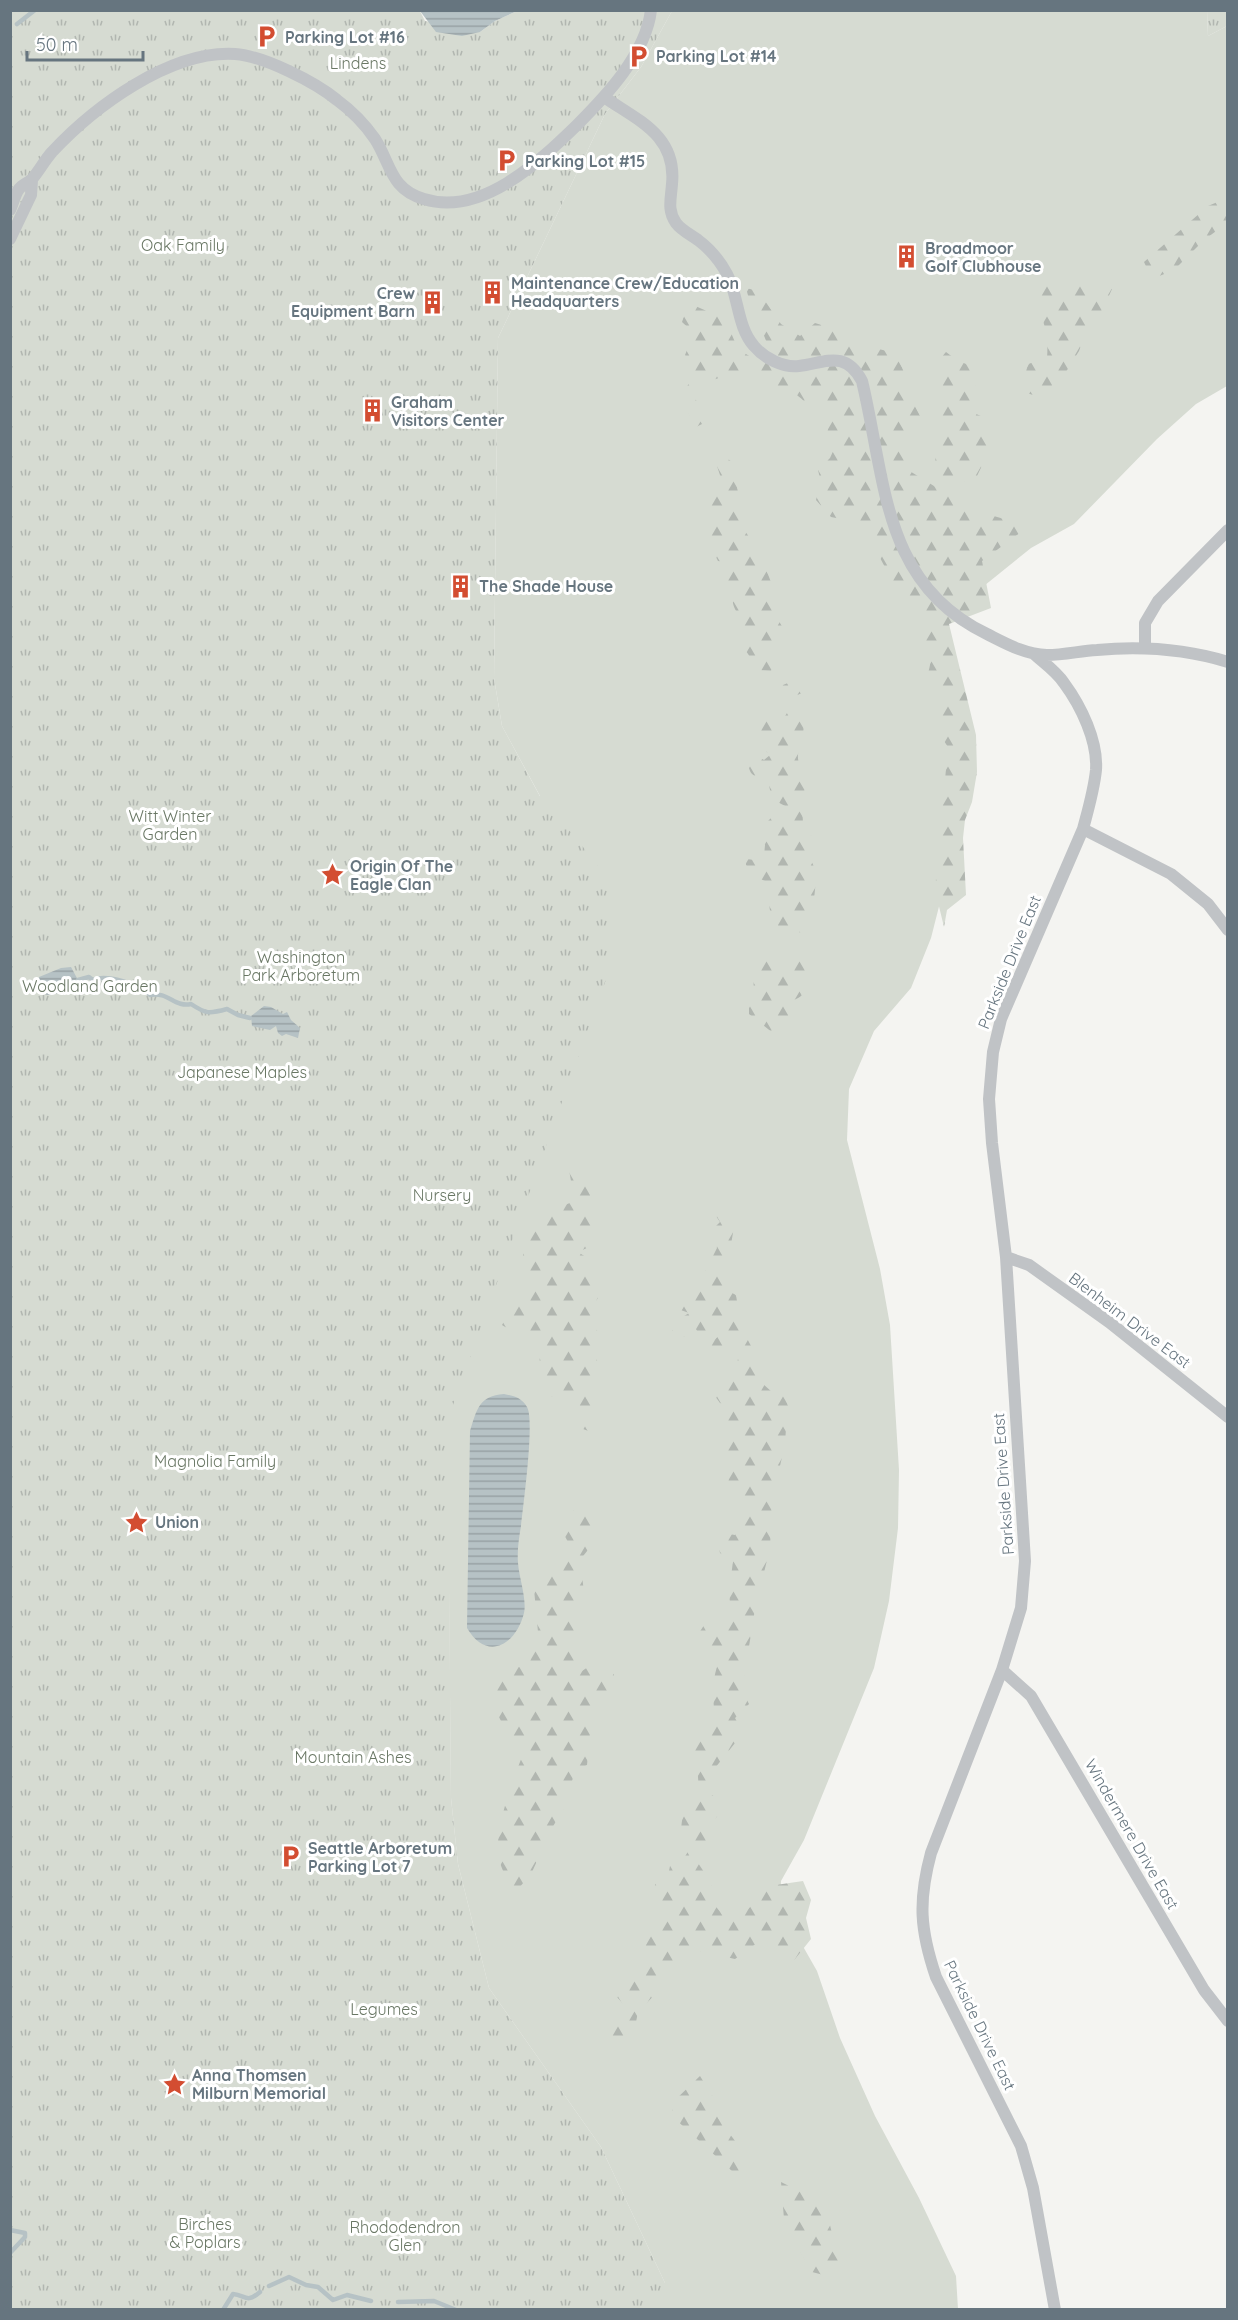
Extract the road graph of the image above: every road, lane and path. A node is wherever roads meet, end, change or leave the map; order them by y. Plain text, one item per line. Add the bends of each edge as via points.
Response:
1 (651, 10) edge
2 (604, 97) junction
3 (32, 180) junction
4 (10, 210) edge
5 (10, 239) edge
6 (1227, 530) edge
7 (1145, 648) junction
8 (1034, 654) junction
9 (1227, 662) edge
10 (1083, 829) junction
11 (1227, 930) edge
12 (1006, 1257) junction
13 (1227, 1417) edge
14 (1002, 1670) junction
15 (1227, 2021) edge
16 (1055, 2310) edge

1 - 2 street via 642,41
2 - 3 street via 524,173 484,195 440,202 412,195 393,178 376,141 358,117 335,98 262,62 235,54 212,55 180,63 144,79 99,110 51,153
2 - 8 street via 645,123 667,148 673,175 671,213 679,227 702,243 727,273 744,330 757,350 777,362 794,366 836,360 849,365 860,377 894,531 927,590 969,626
3 - 4 street via 19,189
3 - 5 street via 31,195
6 - 7 street via 1158,601 1145,623
7 - 8 street
7 - 9 street via 1200,654
8 - 10 street, Parkside Drive East via 1063,681 1081,711 1092,741 1096,767
10 - 11 street via 1171,874 1208,903
10 - 12 street, Parkside Drive East via 1001,1019 993,1052 989,1099
12 - 13 street, Blenheim Drive East via 1029,1265 1109,1322
12 - 14 street, Parkside Drive East via 1025,1561 1021,1608
14 - 15 street, Windermere Drive East via 1031,1696 1204,1990
14 - 16 street, Parkside Drive East via 931,1853 923,1884 921,1916 936,1977 1021,2146 1033,2188

